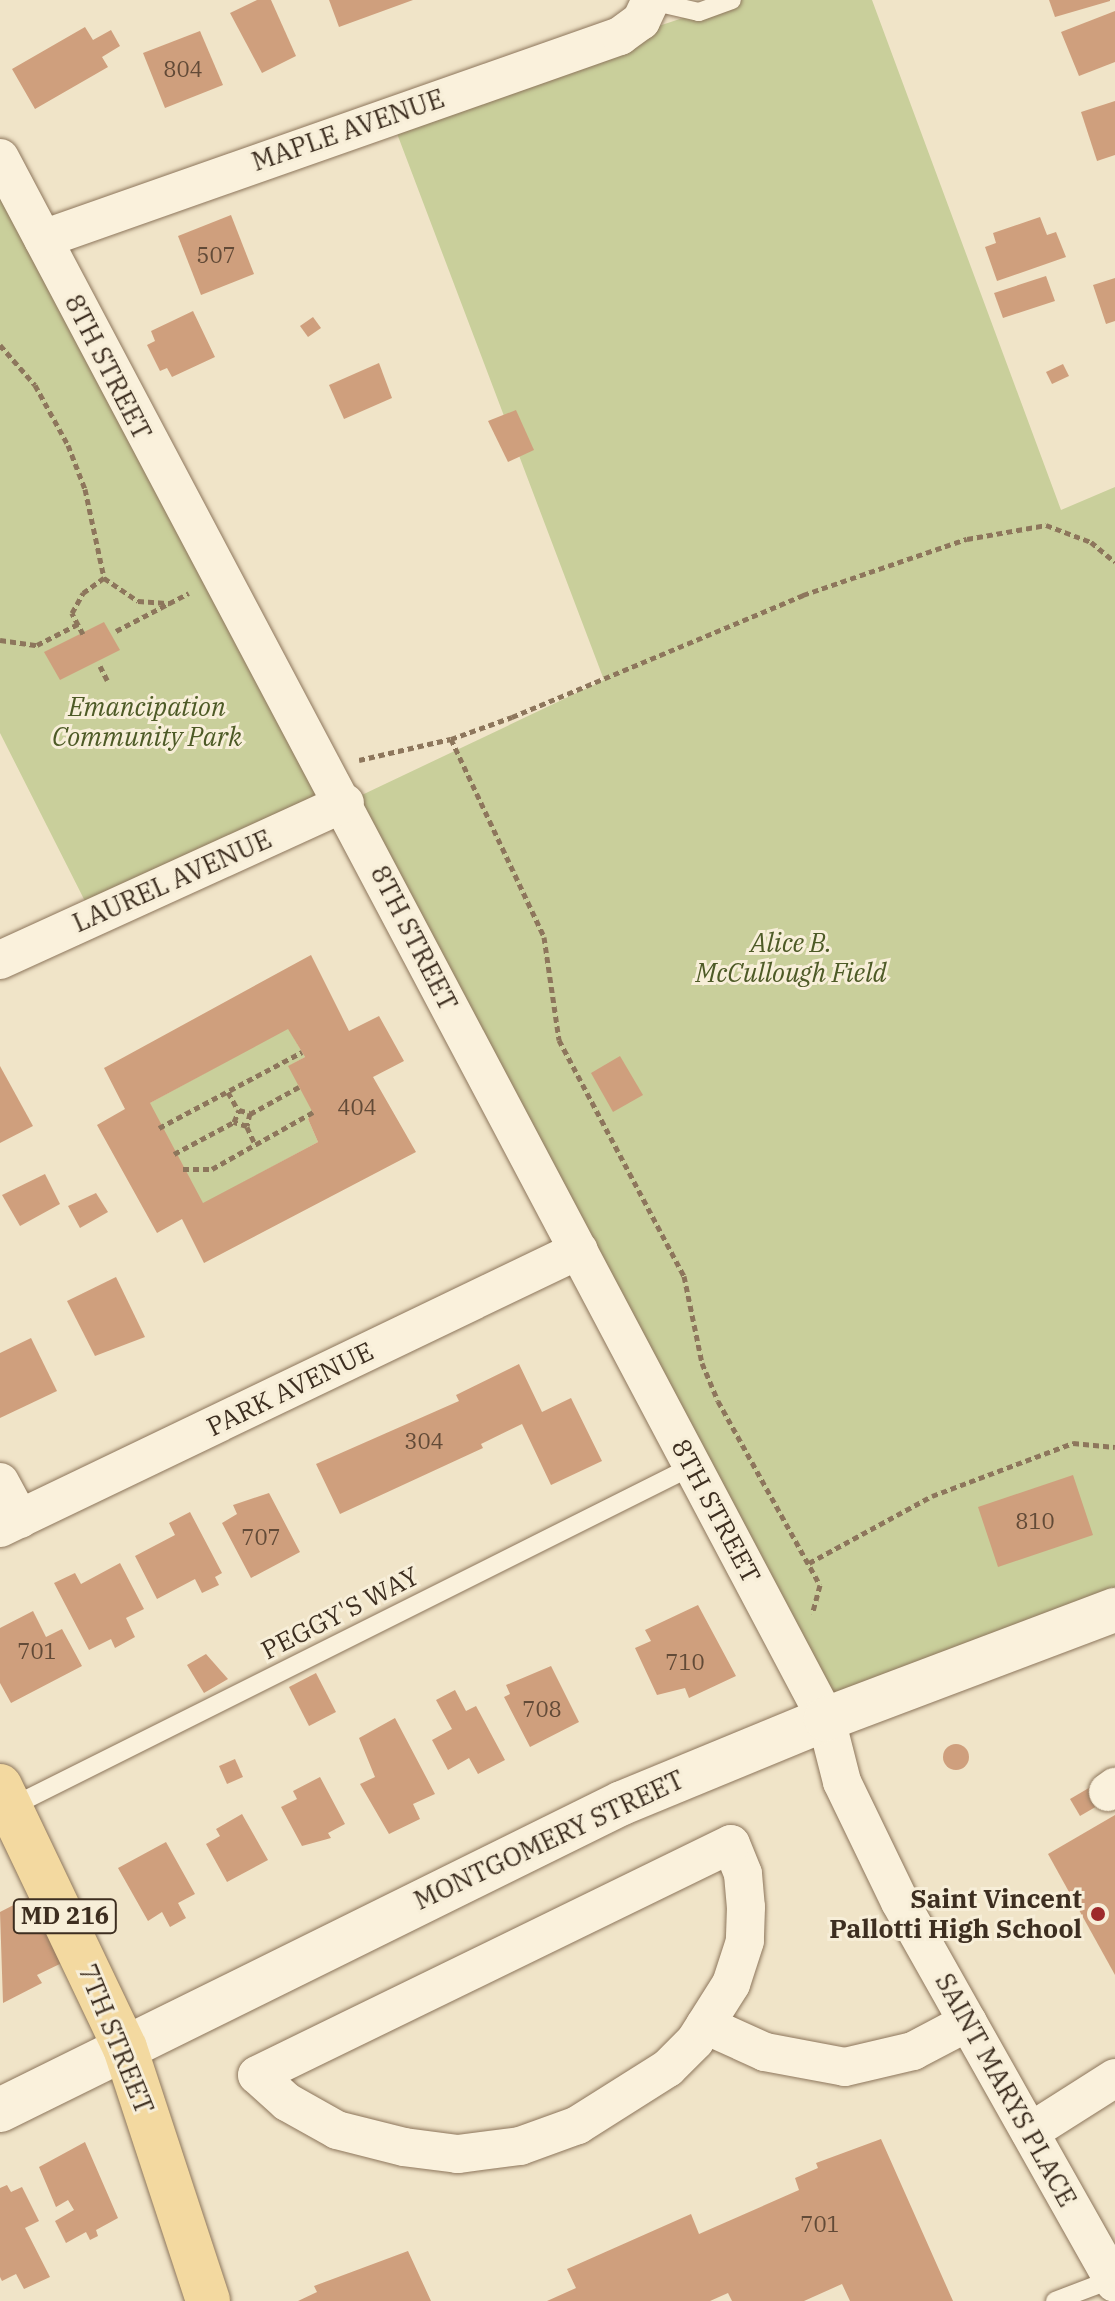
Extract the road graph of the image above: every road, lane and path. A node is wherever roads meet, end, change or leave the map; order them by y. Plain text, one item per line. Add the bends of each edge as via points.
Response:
1 (732, 0) edge
2 (650, 4) edge
3 (0, 158) edge
4 (43, 239) junction
5 (0, 345) edge
6 (1115, 562) edge
7 (99, 565) junction
8 (222, 575) junction
9 (104, 578) junction
10 (95, 581) junction
11 (170, 603) junction
12 (78, 624) junction
13 (116, 631) dead end
14 (83, 634) dead end
15 (0, 640) edge
16 (100, 666) dead end
17 (107, 680) dead end
18 (451, 739) junction
19 (323, 768) junction
20 (345, 803) junction
21 (0, 960) edge
22 (302, 1052) dead end
23 (299, 1087) dead end
24 (228, 1092) junction
25 (238, 1110) junction
26 (313, 1112) dead end
27 (250, 1114) junction
28 (234, 1122) junction
29 (247, 1126) junction
30 (159, 1128) dead end
31 (255, 1144) junction
32 (174, 1154) dead end
33 (183, 1169) dead end
34 (579, 1250) junction
35 (1115, 1447) edge
36 (693, 1466) junction
37 (0, 1482) edge
38 (10, 1524) edge
39 (809, 1563) junction
40 (1115, 1610) edge
41 (798, 1666) junction
42 (826, 1719) junction
43 (6, 1796) edge
44 (968, 2022) junction
45 (705, 2025) junction
46 (125, 2048) junction
47 (1115, 2078) edge
48 (0, 2110) edge
49 (1030, 2132) junction
50 (1114, 2281) edge
51 (208, 2301) edge
52 (1055, 2301) edge

1 - 2 lane via 699,12
2 - 4 street, MAPLE AVENUE via 620,36
3 - 4 street, 8TH STREET
4 - 8 street, 8TH STREET via 151,452
5 - 7 path via 35,385 68,445 85,489
6 - 18 path via 1091,542 1046,525 967,539 803,595 693,645
7 - 9 path
7 - 10 path
8 - 11 path
8 - 19 street, 8TH STREET
9 - 10 path
9 - 11 path via 138,601
10 - 12 path via 72,613
11 - 13 path
12 - 14 path
12 - 15 path via 37,645
16 - 17 path
18 - 19 path
18 - 39 path via 544,937 559,1040 684,1276 702,1363 718,1401 788,1537
19 - 20 street, 8TH STREET
20 - 21 street, LAUREL AVENUE
20 - 34 street, 8TH STREET
22 - 24 path
23 - 27 path
24 - 25 path
24 - 30 path
25 - 27 path
25 - 28 path
26 - 31 path
27 - 29 path
28 - 29 path
28 - 32 path
29 - 31 path
31 - 33 path via 212,1169
34 - 36 street, 8TH STREET
34 - 38 street, PARK AVENUE
35 - 39 path via 1073,1443 932,1496
36 - 41 street, 8TH STREET
36 - 43 lane, PEGGY'S WAY
37 - 38 street
39 - 41 path via 820,1585
40 - 42 street, MONTGOMERY STREET
41 - 42 street, 8TH STREET
42 - 44 street, SAINT MARYS PLACE via 842,1782 866,1837
42 - 46 street, MONTGOMERY STREET via 622,1803
43 - 46 main road, 7TH STREET / MD 216
44 - 45 street via 913,2051 845,2067 765,2052
44 - 49 street, SAINT MARYS PLACE
45 - 45 street via 731,1984 745,1941 743,1874 731,1844 257,2075 287,2102 337,2130 458,2154 520,2146 578,2125 668,2068
46 - 48 street, MONTGOMERY STREET
46 - 51 main road, 7TH STREET / MD 216
47 - 49 street
49 - 50 street, SAINT MARYS PLACE
50 - 52 lane

